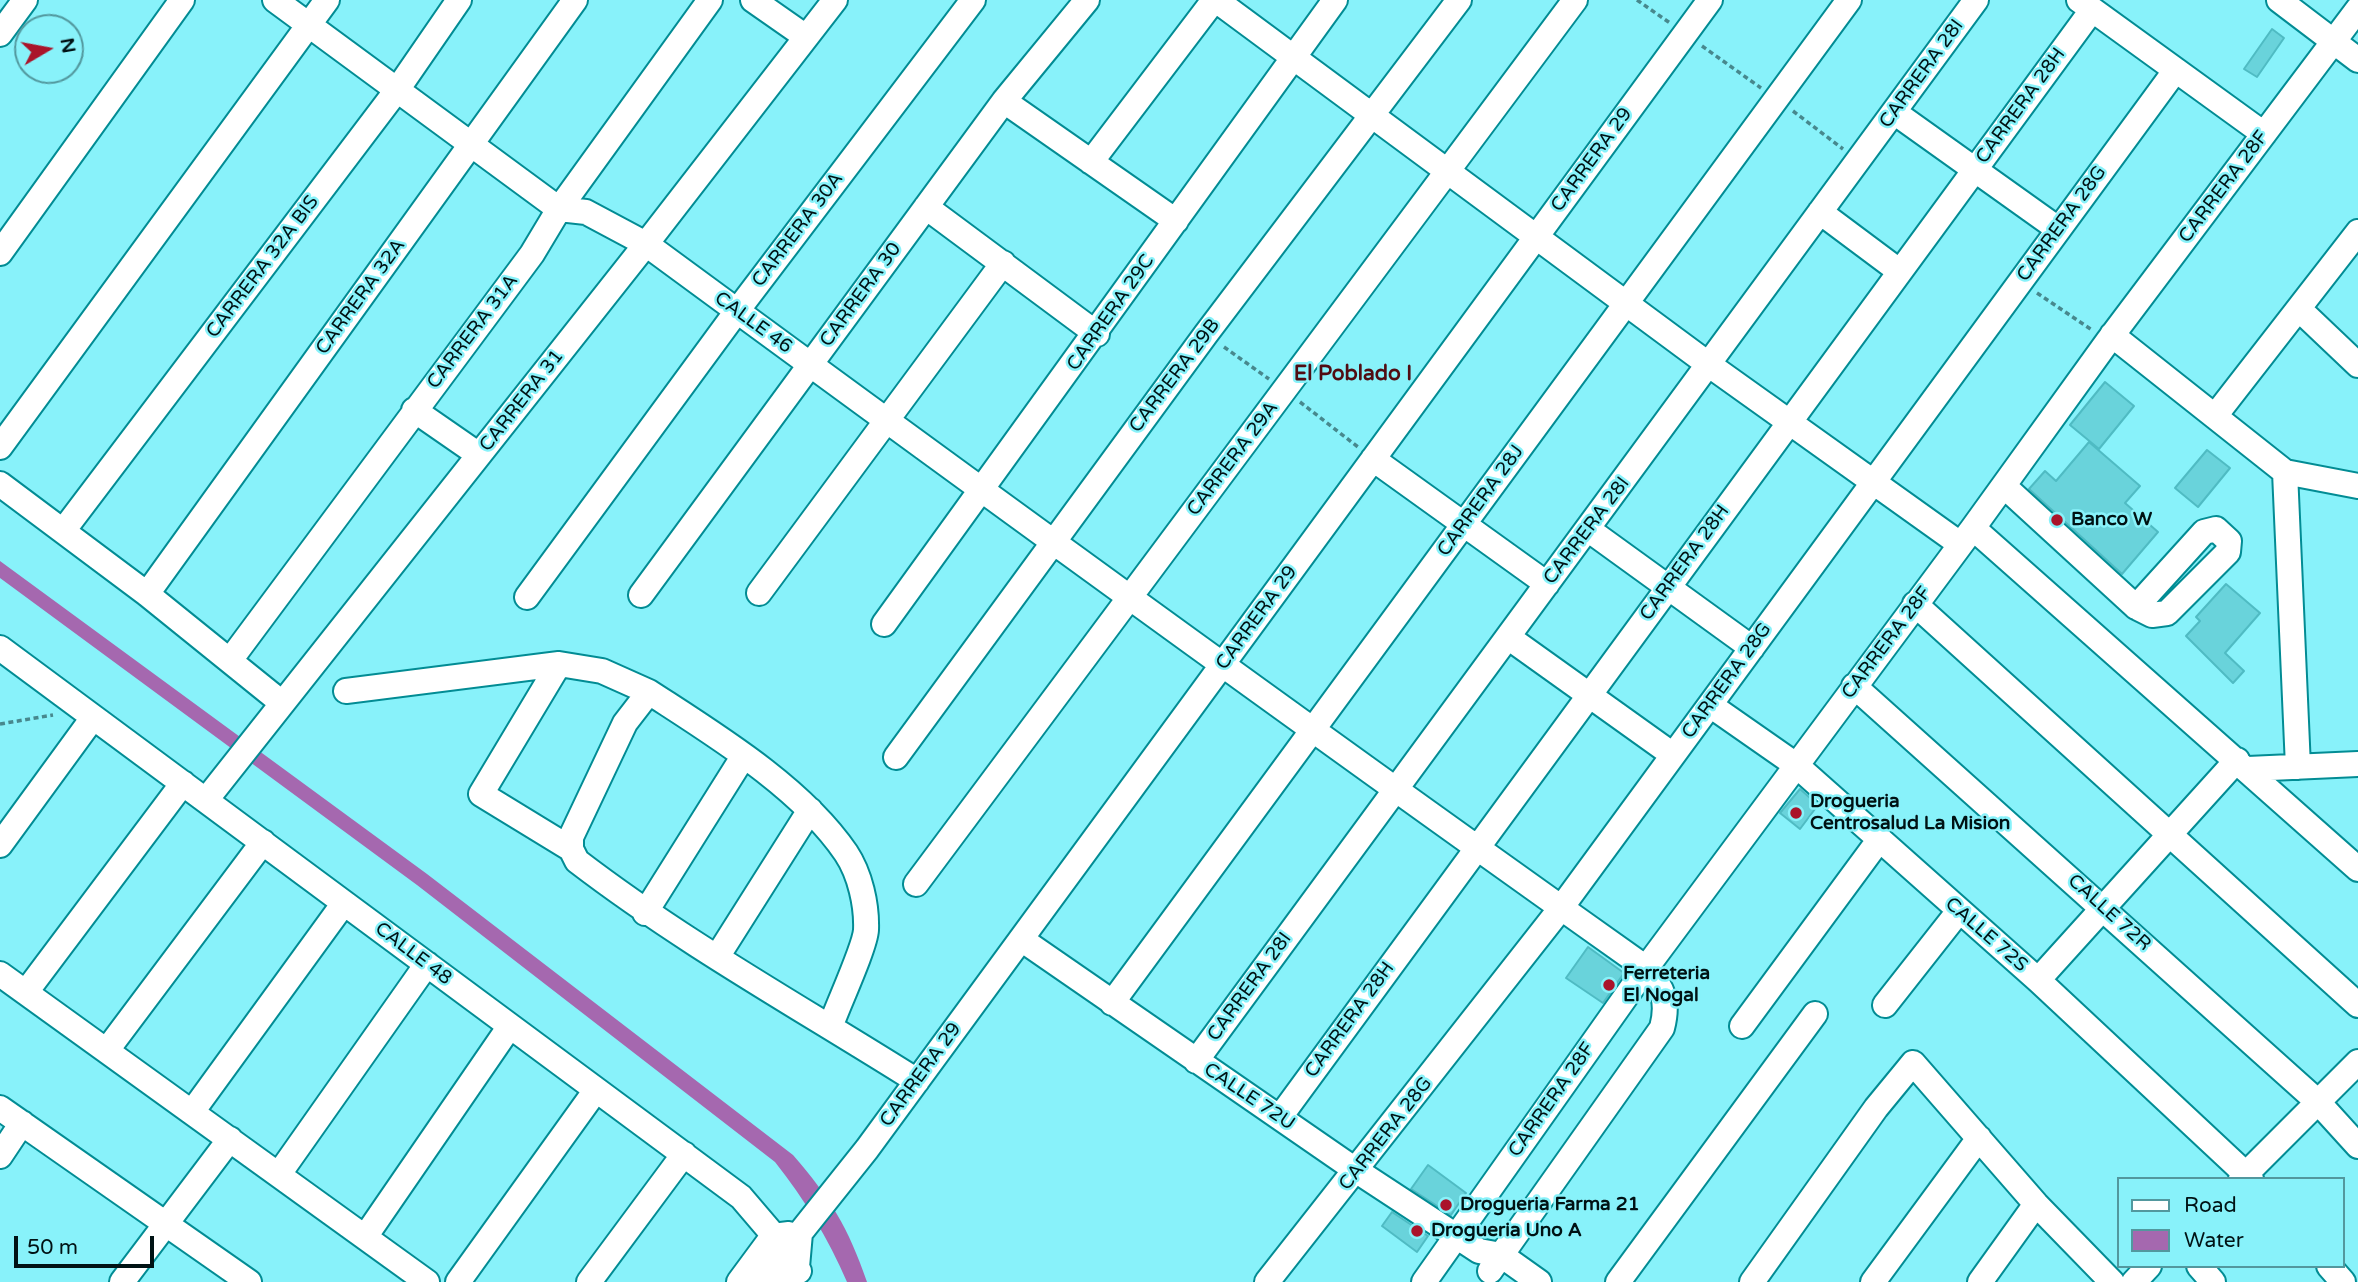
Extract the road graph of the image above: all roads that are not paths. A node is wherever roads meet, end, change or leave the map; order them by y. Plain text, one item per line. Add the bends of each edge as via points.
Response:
1 (25, 0) edge
2 (183, 0) edge
3 (275, 0) edge
4 (327, 0) edge
5 (459, 0) edge
6 (575, 0) edge
7 (710, 0) edge
8 (753, 0) edge
9 (835, 0) edge
10 (973, 0) edge
11 (1087, 0) edge
12 (1215, 0) edge
13 (1335, 0) edge
14 (1459, 0) edge
15 (1575, 0) edge
16 (1710, 0) edge
17 (1849, 0) edge
18 (1976, 0) edge
19 (2279, 0) edge
20 (2350, 0) edge
21 (2085, 5) edge
22 (2358, 8) edge
23 (309, 25) junction
24 (0, 34) edge
25 (806, 37) junction
26 (2335, 41) junction
27 (1293, 58) junction
28 (2358, 60) edge
29 (2175, 71) junction
30 (397, 90) junction
31 (1004, 101) junction
32 (1894, 111) junction
33 (1373, 117) junction
34 (2264, 134) junction
35 (472, 144) junction
36 (1091, 162) junction
37 (1974, 169) junction
38 (1448, 173) junction
39 (926, 207) junction
40 (559, 209) junction
41 (1820, 212) junction
42 (1176, 221) junction
43 (2058, 229) junction
44 (2358, 232) edge
45 (1535, 238) junction
46 (646, 244) junction
47 (0, 253) edge
48 (1003, 263) junction
49 (1899, 271) junction
50 (1626, 304) junction
51 (2299, 309) junction
52 (737, 311) junction
53 (1097, 334) junction
54 (2110, 338) junction
55 (810, 364) junction
56 (1708, 364) junction
57 (2358, 365) edge
58 (414, 410) junction
59 (2215, 416) junction
60 (1788, 420) junction
61 (887, 421) junction
62 (0, 446) edge
63 (479, 455) junction
64 (1373, 459) junction
65 (2285, 472) junction
66 (1872, 482) junction
67 (0, 484) edge
68 (2004, 486) junction
69 (2358, 486) edge
70 (982, 491) junction
71 (1464, 523) junction
72 (1589, 530) junction
73 (64, 531) junction
74 (1967, 536) junction
75 (1052, 543) junction
76 (1547, 584) junction
77 (1667, 587) junction
78 (759, 593) dead end
79 (147, 594) junction
80 (641, 595) dead end
81 (1129, 596) junction
82 (527, 597) dead end
83 (1915, 604) junction
84 (2136, 607) dead end
85 (884, 624) dead end
86 (1508, 637) junction
87 (0, 648) edge
88 (1752, 648) junction
89 (231, 659) junction
90 (559, 664) junction
91 (1221, 666) junction
92 (1854, 686) junction
93 (346, 691) dead end
94 (649, 692) junction
95 (1589, 694) junction
96 (1710, 705) junction
97 (277, 709) junction
98 (86, 714) junction
99 (1312, 731) junction
100 (1673, 755) junction
101 (743, 757) junction
102 (896, 757) dead end
103 (2242, 764) junction
104 (2358, 764) edge
105 (1796, 765) junction
106 (2298, 766) junction
107 (183, 783) junction
108 (1394, 791) junction
109 (206, 800) junction
110 (810, 810) junction
111 (2169, 832) junction
112 (1879, 840) junction
113 (263, 842) junction
114 (0, 845) edge
115 (1476, 848) junction
116 (571, 849) junction
117 (2356, 866) edge
118 (916, 884) dead end
119 (344, 903) junction
120 (2102, 907) junction
121 (1561, 908) junction
122 (1959, 911) junction
123 (645, 913) junction
124 (1021, 939) junction
125 (717, 957) junction
126 (427, 964) junction
127 (1646, 968) junction
128 (0, 974) edge
129 (2038, 980) junction
130 (26, 992) junction
131 (1112, 1003) junction
132 (1885, 1004) dead end
133 (2358, 1005) edge
134 (1815, 1014) dead end
135 (831, 1025) junction
136 (510, 1026) junction
137 (1742, 1026) dead end
138 (107, 1050) junction
139 (1196, 1061) junction
140 (2358, 1062) edge
141 (917, 1082) junction
142 (596, 1090) junction
143 (2319, 1102) junction
144 (0, 1108) edge
145 (192, 1112) junction
146 (1280, 1117) junction
147 (22, 1123) junction
148 (1979, 1138) junction
149 (230, 1139) junction
150 (2358, 1146) edge
151 (684, 1154) junction
152 (0, 1156) edge
153 (1357, 1171) junction
154 (279, 1174) junction
155 (2246, 1177) edge
156 (2036, 1204) junction
157 (167, 1223) junction
158 (1456, 1235) junction
159 (365, 1237) junction
160 (794, 1253) edge
161 (1494, 1265) edge
162 (2147, 1268) edge
163 (2201, 1268) edge
164 (2331, 1268) edge
165 (122, 1282) edge
166 (249, 1282) edge
167 (427, 1282) edge
168 (458, 1282) edge
169 (589, 1282) edge
170 (739, 1282) edge
171 (765, 1282) edge
172 (1268, 1282) edge
173 (1424, 1282) edge
174 (1539, 1282) edge
175 (1618, 1282) edge
176 (1752, 1282) edge
177 (1873, 1282) edge
178 (1980, 1282) edge
179 (2112, 1282) edge
180 (2134, 1282) edge
181 (2213, 1282) edge
182 (2343, 1282) edge

1 - 24 street
2 - 47 street
3 - 23 street, CALLE 46
4 - 23 street
5 - 30 street, CARRERA 32A BIS
6 - 35 street, CARRERA 32A
7 - 40 street, CARRERA 31A
8 - 25 street
9 - 25 street, CARRERA 31
10 - 52 street, CARRERA 30A
11 - 31 street, CARRERA 30
12 - 27 street
12 - 36 street
13 - 27 street, CARRERA 29C
14 - 33 street, CARRERA 29B
15 - 38 street, CARRERA 29A
16 - 45 street, CARRERA 29
17 - 50 street, CARRERA 28J
18 - 32 street, CARRERA 28I
19 - 26 street
20 - 22 street
21 - 29 street
21 - 37 street, CARRERA 28H
22 - 26 street, CARRERA 28F
23 - 30 street, CALLE 46
23 - 62 street
25 - 46 street, CARRERA 31
26 - 28 street
26 - 34 street, CARRERA 28F
27 - 33 street
27 - 42 street, CARRERA 29C
29 - 34 street
29 - 43 street, CARRERA 28G
30 - 35 street, CALLE 46
30 - 73 street, CARRERA 32A BIS
31 - 36 street
31 - 39 street, CARRERA 30
32 - 37 street
32 - 41 street, CARRERA 28I
33 - 38 street
33 - 75 street, CARRERA 29B
34 - 54 street, CARRERA 28F
35 - 40 street, CALLE 46
35 - 79 street, CARRERA 32A
36 - 42 street
37 - 43 street
37 - 49 street, CARRERA 28H
38 - 45 street
38 - 81 street, CARRERA 29A
39 - 48 street
39 - 55 street, CARRERA 30
40 - 46 street, CALLE 46 via 586,212
40 - 58 street, CARRERA 31A via 532,254
41 - 49 street
41 - 56 street, CARRERA 28I
42 - 53 street, CARRERA 29C
43 - 66 street, CARRERA 28G
44 - 51 street
45 - 50 street
45 - 64 street, CARRERA 29
46 - 52 street, CALLE 46
46 - 63 street, CARRERA 31
48 - 53 street
48 - 61 street
49 - 60 street, CARRERA 28H
50 - 56 street
50 - 71 street, CARRERA 28J
51 - 57 street
51 - 59 street
52 - 55 street, CALLE 46
52 - 82 street, CARRERA 30A
53 - 70 street, CARRERA 29C
54 - 59 street
54 - 68 street, CARRERA 28F
55 - 61 street, CALLE 46
55 - 80 street, CARRERA 30
56 - 60 street
56 - 72 street, CARRERA 28I
58 - 63 street
58 - 89 street, CARRERA 31A
59 - 65 street
60 - 66 street
60 - 77 street, CARRERA 28H
61 - 70 street, CALLE 46
61 - 78 street
63 - 97 street, CARRERA 31
64 - 71 street
64 - 91 street, CARRERA 29
65 - 69 street
65 - 106 street
66 - 74 street
66 - 88 street, CARRERA 28G
67 - 73 street
68 - 74 street, CARRERA 28F
68 - 84 street
70 - 75 street, CALLE 46
70 - 85 street, CARRERA 29C
71 - 76 street
71 - 99 street, CARRERA 28J
72 - 76 street, CARRERA 28I
72 - 77 street
73 - 79 street
74 - 83 street, CARRERA 28F
74 - 103 street
75 - 81 street, CALLE 46
75 - 102 street, CARRERA 29B
76 - 86 street, CARRERA 28I
77 - 88 street
77 - 95 street, CARRERA 28H
79 - 89 street
81 - 91 street, CALLE 46
81 - 118 street, CARRERA 29A
83 - 92 street, CARRERA 28F
83 - 111 street
86 - 95 street
86 - 108 street, CARRERA 28I
87 - 98 street, CALLE 48
88 - 96 street, CARRERA 28G
89 - 97 street
90 - 93 street
90 - 94 street via 602,671
90 - 116 street via 481,793
91 - 99 street, CALLE 46
91 - 124 street, CARRERA 29
92 - 105 street, CARRERA 28F
92 - 120 street, CALLE 72R
94 - 101 street
94 - 116 street via 625,723 592,788 570,837
95 - 100 street
95 - 115 street, CARRERA 28H
96 - 100 street, CARRERA 28G
96 - 105 street, CALLE 72S
97 - 109 street, CARRERA 31
98 - 107 street, CALLE 48
98 - 114 street
99 - 108 street, CALLE 46
99 - 131 street, CARRERA 28J
100 - 121 street, CARRERA 28G
101 - 110 street
101 - 123 street
103 - 106 street
103 - 111 street
103 - 117 street
104 - 106 street
105 - 112 street, CALLE 72S
105 - 127 street, CARRERA 28F
107 - 109 street, CALLE 48
107 - 130 street
108 - 115 street, CALLE 46
108 - 139 street, CARRERA 28I
109 - 113 street, CALLE 48
110 - 125 street
110 - 135 street via 846,854 859,880 866,932
111 - 120 street
111 - 133 street
112 - 122 street, CALLE 72S
112 - 137 street
113 - 119 street, CALLE 48
113 - 138 street
115 - 121 street, CALLE 46
115 - 146 street, CARRERA 28H
116 - 123 street via 577,861
119 - 126 street, CALLE 48
119 - 145 street
120 - 129 street
120 - 143 street, CALLE 72R
121 - 127 street, CALLE 46
121 - 153 street, CARRERA 28G
122 - 129 street, CALLE 72S
122 - 132 street
123 - 125 street
124 - 131 street, CALLE 72U
124 - 141 street, CARRERA 29
125 - 135 street
126 - 136 street, CALLE 48
126 - 154 street
127 - 158 street, CARRERA 28F
127 - 161 street via 1666,1000 1662,1028
128 - 130 street
129 - 155 street, CALLE 72S
130 - 138 street
131 - 139 street, CALLE 72U
134 - 175 street
135 - 141 street
136 - 142 street, CALLE 48
136 - 159 street
138 - 145 street
139 - 146 street, CALLE 72U
140 - 143 street
141 - 160 street, CARRERA 29
142 - 151 street, CALLE 48
142 - 168 street
143 - 150 street, CALLE 72R
143 - 155 street
144 - 147 street
145 - 149 street
146 - 153 street, CALLE 72U
147 - 152 street
147 - 157 street
148 - 156 street
148 - 176 street via 1913,1063
148 - 177 street
149 - 154 street
149 - 157 street
151 - 160 street, CALLE 48 via 741,1197
151 - 169 street
153 - 158 street, CALLE 72U
153 - 172 street, CARRERA 28G
154 - 159 street
156 - 178 street
156 - 179 street
157 - 165 street
157 - 166 street
158 - 161 street, CALLE 72U
158 - 173 street, CARRERA 28F
159 - 167 street
160 - 170 street, CARRERA 29
160 - 171 street
161 - 174 street, CALLE 72U
162 - 180 street
163 - 181 street
164 - 182 street

